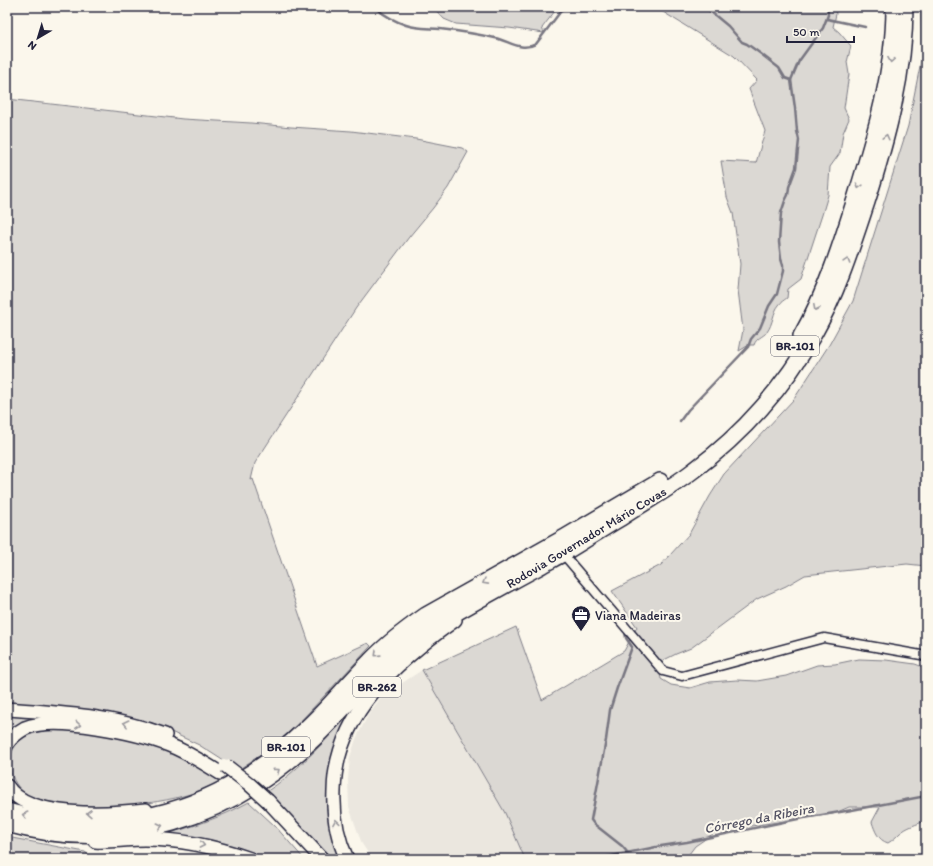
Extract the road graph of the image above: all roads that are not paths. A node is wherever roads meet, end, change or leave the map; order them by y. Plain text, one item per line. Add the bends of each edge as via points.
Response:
1 (894, 7) edge
2 (905, 7) edge
3 (563, 554) junction
4 (524, 575) junction
5 (926, 657) edge
6 (7, 709) edge
7 (7, 744) edge
8 (223, 769) junction
9 (7, 786) edge
10 (210, 796) junction
11 (265, 804) junction
12 (7, 811) edge
13 (7, 824) edge
14 (38, 831) junction
15 (250, 859) edge
16 (310, 859) edge
17 (322, 859) edge
18 (347, 859) edge

1 -> 10 highway, Rodovia Governador Mário Covas / BR-101 via 892,49 880,115 844,237 822,295 806,328 760,395 712,443 671,474 426,615 396,637 370,661 315,720 280,752 247,776
3 -> 2 highway, Rodovia Governador Mário Covas / BR-101 via 694,471 711,457 745,426 786,377 814,334 845,269 879,164 904,48
3 - 4 highway, Rodovia Governador Mário Covas / BR-101
3 - 5 street via 663,671 682,676 824,638
14 -> 4 highway, Rodovia Governador Mário Covas / BR-101 via 94,835 140,831 187,819 233,799 298,754 404,647 433,626
18 -> 4 highway, BR-262 via 340,843 336,821 334,785 340,749 357,714 386,677 412,652
8 -> 6 highway via 186,743 142,727 81,715
7 -> 8 highway via 13,736 32,726 87,726 169,745
8 - 11 highway, bridge via 248,783
10 -> 9 highway via 149,810 112,813 68,812 24,802
10 -> 12 highway, Rodovia Governador Mário Covas / BR-101 via 153,815 108,822 63,822
11 - 16 highway
11 - 17 highway
13 - 14 highway, Rodovia Governador Mário Covas / BR-101
14 -> 15 highway via 85,840 178,841 216,848

